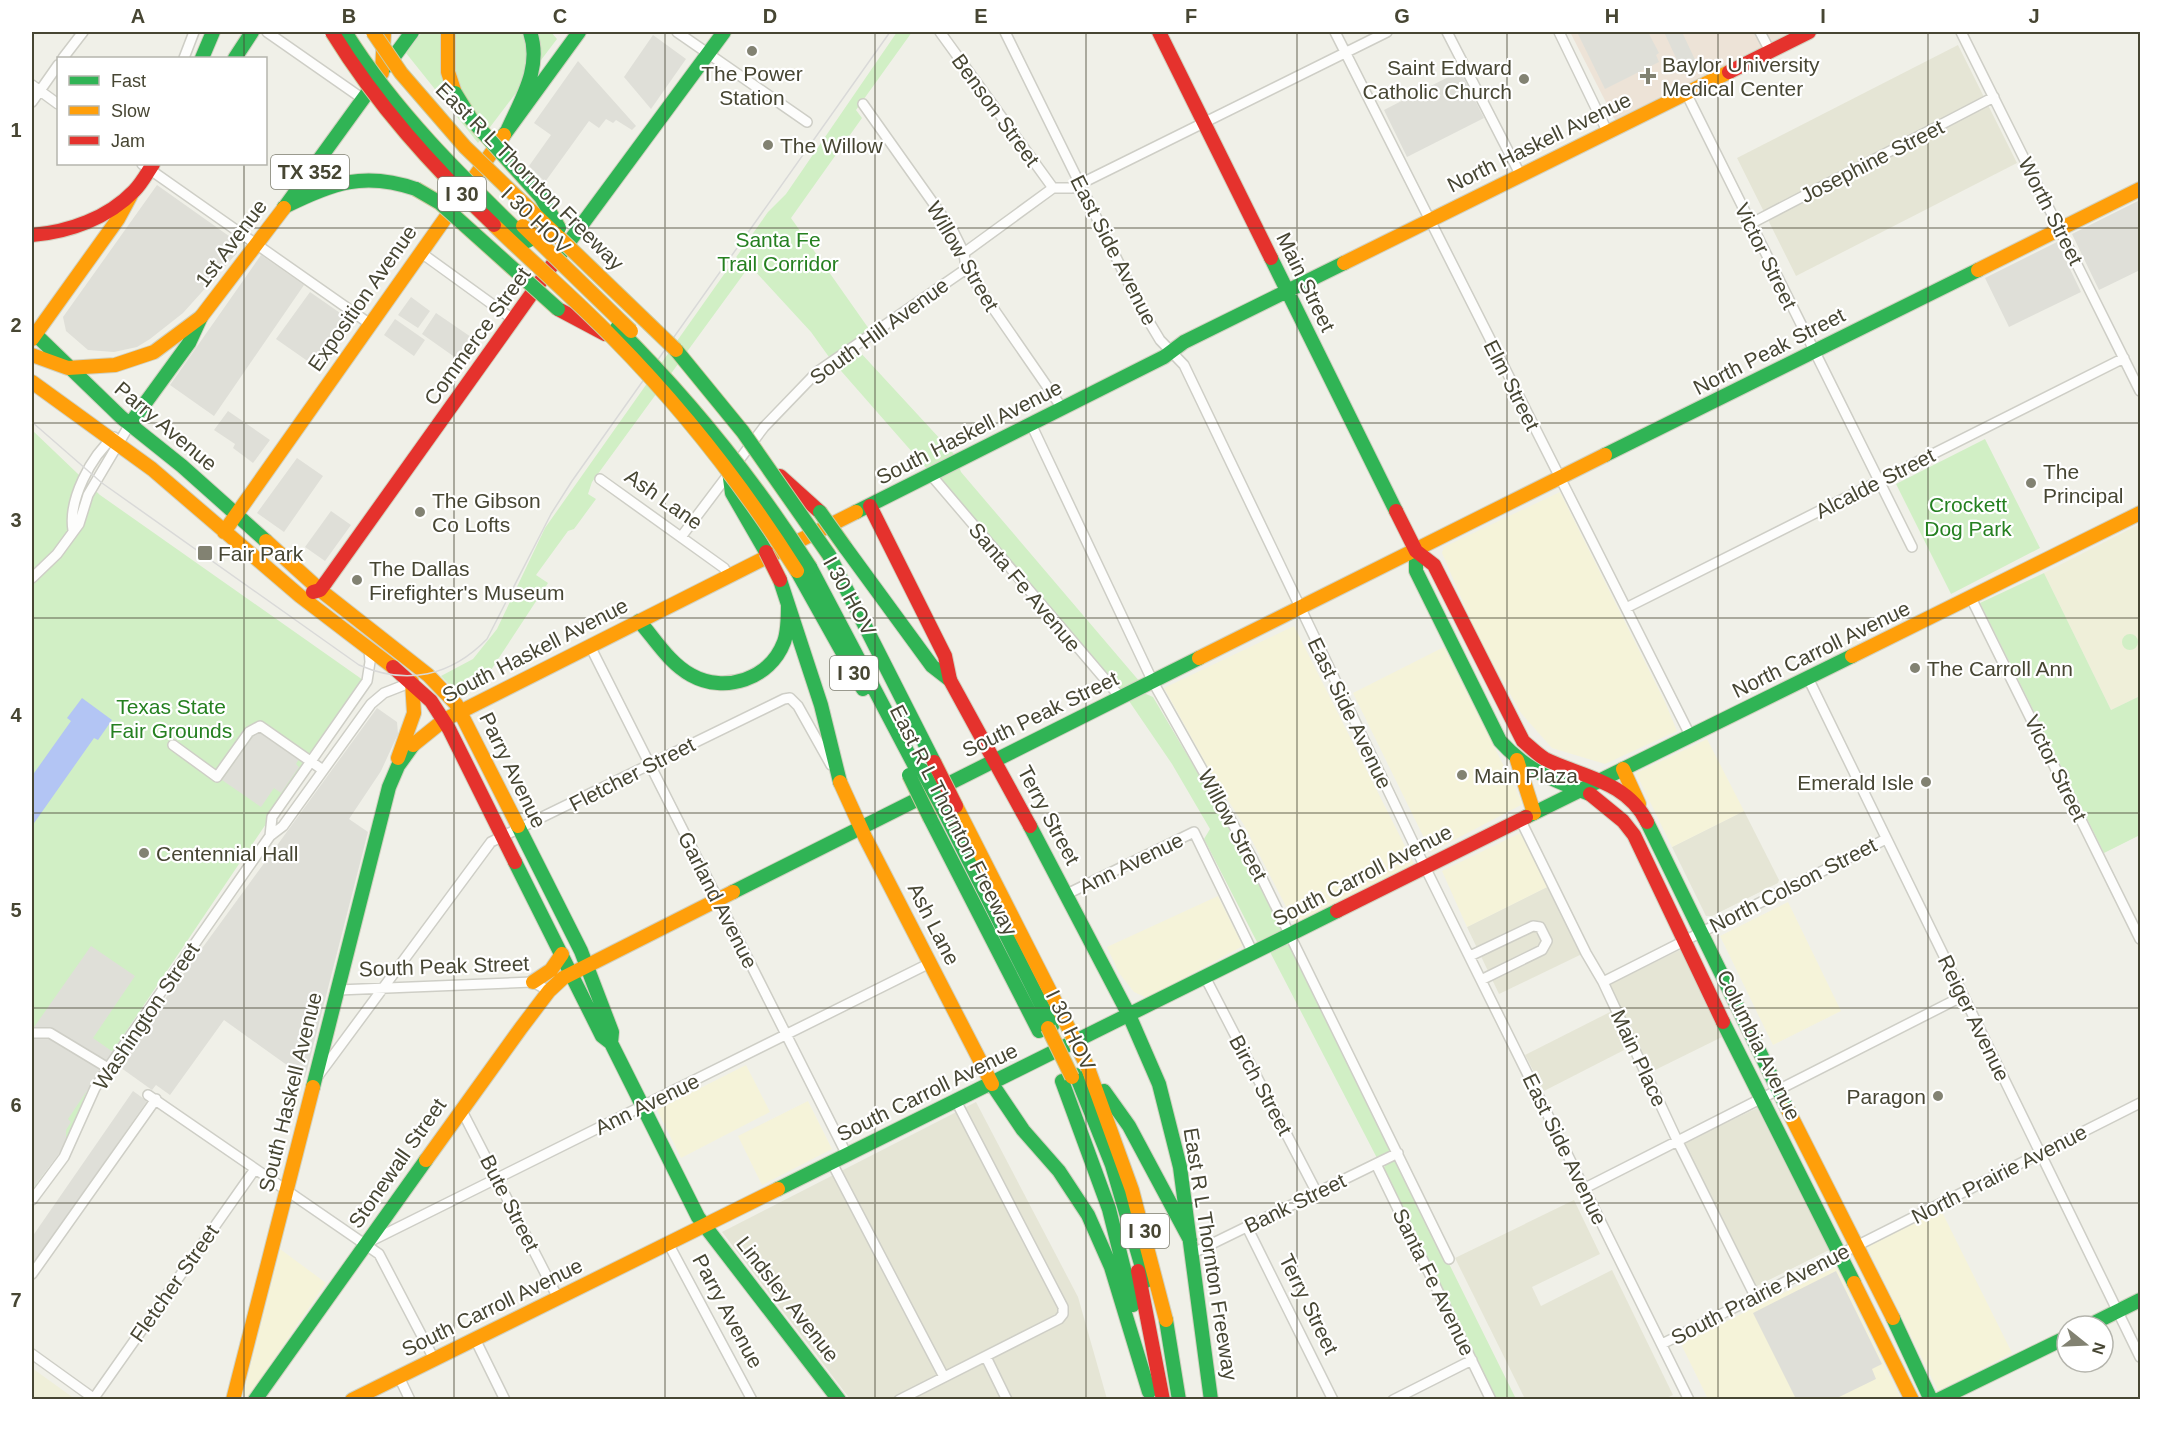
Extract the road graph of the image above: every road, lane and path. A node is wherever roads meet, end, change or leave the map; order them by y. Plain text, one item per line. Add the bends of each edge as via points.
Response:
1 (83, 32) edge
2 (194, 32) edge
3 (213, 32) edge
4 (252, 32) edge
5 (267, 32) edge
6 (332, 32) edge
7 (345, 32) edge
8 (353, 32) edge
9 (373, 32) edge
10 (384, 32) edge
11 (412, 32) edge
12 (450, 32) edge
13 (530, 32) edge
14 (579, 32) edge
15 (677, 32) edge
16 (724, 32) edge
17 (940, 32) edge
18 (1005, 32) edge
19 (1159, 32) edge
20 (1335, 32) edge
21 (1387, 32) edge
22 (1447, 32) edge
23 (1559, 32) edge
24 (1760, 32) edge
25 (1809, 32) edge
26 (1961, 32) edge
27 (1770, 51) junction
28 (1345, 52) junction
29 (708, 53) junction
30 (64, 57) edge
31 (184, 57) edge
32 (202, 57) edge
33 (236, 57) edge
34 (57, 65) edge
35 (381, 73) junction
36 (36, 88) edge
37 (1686, 93) junction
38 (1994, 97) junction
39 (363, 99) junction
40 (32, 102) edge
41 (57, 103) edge
42 (863, 104) dead end
43 (807, 122) dead end
44 (1204, 123) junction
45 (508, 129) junction
46 (1607, 131) junction
47 (148, 165) edge
48 (1521, 174) junction
49 (1080, 184) junction
50 (1053, 188) junction
51 (2140, 189) edge
52 (134, 191) junction
53 (284, 207) junction
54 (1429, 219) junction
55 (1750, 224) junction
56 (2060, 229) junction
57 (32, 235) edge
58 (258, 245) junction
59 (572, 249) junction
60 (420, 252) junction
61 (964, 253) junction
62 (966, 269) junction
63 (1287, 290) junction
64 (201, 317) junction
65 (514, 320) junction
66 (370, 324) junction
67 (32, 335) edge
68 (613, 338) junction
69 (1172, 352) junction
70 (1814, 352) junction
71 (32, 355) edge
72 (2124, 358) junction
73 (68, 368) junction
74 (32, 370) edge
75 (36, 385) edge
76 (2140, 391) edge
77 (1062, 408) junction
78 (130, 424) junction
79 (1031, 424) junction
80 (116, 442) junction
81 (774, 470) junction
82 (729, 471) junction
83 (931, 475) junction
84 (600, 479) dead end
85 (1561, 479) junction
86 (1879, 481) junction
87 (870, 506) junction
88 (2140, 513) edge
89 (237, 514) junction
90 (224, 532) junction
91 (681, 537) junction
92 (1912, 547) dead end
93 (1416, 551) junction
94 (808, 567) junction
95 (729, 576) junction
96 (32, 579) edge
97 (320, 590) junction
98 (300, 596) junction
99 (1971, 598) junction
100 (788, 605) junction
101 (1300, 608) junction
102 (1626, 608) junction
103 (639, 621) junction
104 (590, 646) junction
105 (369, 649) junction
106 (1808, 678) junction
107 (950, 680) junction
108 (412, 682) junction
109 (1153, 682) junction
110 (1120, 698) junction
111 (1500, 700) junction
112 (1483, 708) junction
113 (461, 712) junction
114 (444, 720) junction
115 (1691, 737) junction
116 (173, 745) dead end
117 (995, 759) junction
118 (1517, 760) junction
119 (312, 761) junction
120 (397, 763) junction
121 (650, 764) junction
122 (1623, 769) junction
123 (323, 770) junction
124 (916, 772) junction
125 (1601, 779) junction
126 (840, 782) junction
127 (1581, 789) junction
128 (1639, 806) junction
129 (943, 813) junction
130 (1534, 813) junction
131 (1520, 819) junction
132 (861, 828) junction
133 (519, 829) junction
134 (270, 836) junction
135 (503, 836) junction
136 (1886, 839) junction
137 (1425, 867) junction
138 (1067, 894) junction
139 (717, 899) junction
140 (1701, 931) junction
141 (1290, 934) junction
142 (1685, 939) junction
143 (2140, 939) edge
144 (1253, 953) junction
145 (562, 954) junction
146 (1470, 956) junction
147 (930, 963) junction
148 (587, 965) junction
149 (572, 974) junction
150 (1205, 977) junction
151 (1481, 980) junction
152 (533, 982) junction
153 (1603, 982) junction
154 (383, 988) junction
155 (338, 990) junction
156 (549, 991) junction
157 (1963, 996) junction
158 (1129, 1015) junction
159 (1051, 1026) junction
160 (32, 1033) edge
161 (786, 1034) junction
162 (611, 1043) junction
163 (108, 1068) junction
164 (1074, 1075) junction
165 (314, 1080) junction
166 (992, 1084) junction
167 (1777, 1089) junction
168 (1761, 1098) junction
169 (956, 1101) junction
170 (2140, 1103) edge
171 (642, 1107) junction
172 (461, 1109) junction
173 (1677, 1140) junction
174 (1398, 1153) junction
175 (2040, 1153) junction
176 (847, 1155) junction
177 (832, 1163) junction
178 (1376, 1164) junction
179 (255, 1169) junction
180 (497, 1178) junction
181 (1585, 1188) junction
182 (287, 1191) junction
183 (1317, 1193) junction
184 (32, 1200) edge
185 (704, 1225) junction
186 (1247, 1227) junction
187 (668, 1244) junction
188 (365, 1245) junction
189 (1858, 1245) junction
190 (1191, 1247) junction
191 (1841, 1256) junction
192 (1449, 1259) dead end
193 (32, 1274) edge
194 (558, 1298) junction
195 (1756, 1298) junction
196 (2140, 1300) edge
197 (2118, 1311) junction
198 (2112, 1314) edge
199 (475, 1339) junction
200 (2055, 1342) edge
201 (1662, 1344) junction
202 (32, 1354) edge
203 (986, 1356) junction
204 (2140, 1357) edge
205 (434, 1359) junction
206 (1472, 1359) junction
207 (399, 1377) junction
208 (944, 1377) junction
209 (1150, 1396) edge
210 (95, 1399) edge
211 (234, 1400) edge
212 (255, 1400) edge
213 (352, 1400) edge
214 (410, 1400) edge
215 (505, 1400) edge
216 (752, 1400) edge
217 (839, 1400) edge
218 (899, 1400) edge
219 (1007, 1400) edge
220 (1162, 1400) edge
221 (1168, 1400) edge
222 (1179, 1400) edge
223 (1211, 1400) edge
224 (1333, 1400) edge
225 (1393, 1400) edge
226 (1491, 1400) edge
227 (1689, 1400) edge
228 (1912, 1400) edge
229 (1931, 1400) edge
230 (1938, 1400) edge

1 - 30 street
2 - 31 street
3 - 32 main road
4 - 33 main road
5 - 39 street
6 - 68 main road, East R L Thornton Freeway / I 30, bridge via 389,117 436,169
7 - 94 main road, I 30 HOV, bridge via 380,85 434,148 696,409 751,478
8 - 94 main road, I 30 HOV, bridge via 383,78 427,130 698,401 757,475
9 - 59 main road, East R L Thornton Freeway / I 30, bridge via 433,113
10 - 35 main road
11 - 35 main road, 1st Avenue
12 - 59 main road, bridge via 448,72 455,93 471,119 540,197
13 - 45 main road via 535,44 533,69
14 - 45 main road, Exposition Avenue
15 - 29 street
16 - 29 main road, Commerce Street
17 - 50 street, Benson Street
18 - 49 street, East Side Avenue
19 - 44 main road, Main Street
20 - 28 street, Elm Street
21 - 28 street
22 - 48 street
23 - 46 street
24 - 27 street
25 - 27 main road, North Haskell Avenue
26 - 38 street, Worth Street
27 - 37 main road, North Haskell Avenue
28 - 44 street
28 - 54 street, Elm Street
29 - 43 street
29 - 65 main road, Commerce Street
34 - 36 street
35 - 39 main road, 1st Avenue / TX 352
36 - 40 street
36 - 41 street
37 - 46 main road, North Haskell Avenue
37 - 55 street, Victor Street
38 - 55 street, Josephine Street
38 - 56 street, Worth Street
39 - 53 main road, 1st Avenue / TX 352
42 - 61 street, Willow Street via 953,231
44 - 49 street
44 - 63 main road, Main Street
45 - 60 main road, Exposition Avenue
46 - 48 main road, North Haskell Avenue
47 - 52 main road
47 - 58 street
48 - 54 main road, North Haskell Avenue
49 - 50 street via 1064,190
49 - 69 street, East Side Avenue via 1142,310
50 - 61 street
51 - 56 main road, North Peak Street
52 - 57 main road via 85,222 60,232
52 - 67 main road via 118,219
53 - 58 main road, 1st Avenue / TX 352
53 - 68 main road, bridge via 314,191 362,178 393,181 416,189 440,203 558,309
54 - 63 main road, North Haskell Avenue
54 - 85 street, Elm Street
55 - 70 street, Victor Street
56 - 70 main road, North Peak Street
56 - 72 street, Worth Street
58 - 64 main road, 1st Avenue / TX 352
58 - 66 street
59 - 81 main road, East R L Thornton Freeway / I 30, bridge via 690,365
60 - 65 street
60 - 66 main road, Exposition Avenue
61 - 62 street, Willow Street
62 - 77 street, Willow Street
62 - 91 street, South Hill Avenue via 817,372 764,427
63 - 69 main road, South Haskell Avenue via 1184,342
63 - 93 main road, Main Street
64 - 73 main road, TX 352 via 154,352 133,361
64 - 78 main road, 1st Avenue via 189,343
65 - 97 main road, Commerce Street
66 - 89 main road, Exposition Avenue
67 - 73 main road, Parry Avenue
68 - 82 main road, East R L Thornton Freeway / I 30, bridge
69 - 77 main road, South Haskell Avenue
69 - 101 street, East Side Avenue via 1184,364
70 - 85 main road, North Peak Street
70 - 86 street, Victor Street
71 - 73 main road, TX 352
72 - 76 street, Worth Street
72 - 86 street, Alcalde Street
73 - 78 main road, Parry Avenue
74 - 75 main road
75 - 80 main road, Parry Avenue
77 - 79 main road, South Haskell Avenue
78 - 80 street, 1st Avenue
78 - 89 main road, Parry Avenue
79 - 83 main road, South Haskell Avenue
79 - 109 street, Willow Street
80 - 90 main road, Parry Avenue
80 - 96 street, 1st Avenue via 85,478 71,521 73,530 57,554
81 - 107 main road, bridge via 820,512 932,666
81 - 129 main road, East R L Thornton Freeway / I 30, bridge via 829,555 934,762
82 - 94 main road, East R L Thornton Freeway / I 30, bridge
82 - 100 main road, Ash Lane, bridge via 732,493 780,580
83 - 87 main road, South Haskell Avenue
83 - 110 street, Santa Fe Avenue
84 - 91 street, Ash Lane
85 - 93 main road, North Peak Street
85 - 102 street, Elm Street
86 - 92 street, Victor Street
86 - 102 street, Alcalde Street
87 - 95 main road, South Haskell Avenue
87 - 107 main road, Terry Street via 945,656
88 - 99 main road, North Carroll Avenue
89 - 90 main road, Exposition Avenue
89 - 97 main road, Parry Avenue
90 - 98 main road, Parry Avenue
91 - 95 street, Ash Lane via 724,568
93 - 101 main road, South Peak Street
93 - 111 main road, Main Street via 1434,565
93 - 112 main road, Main Street via 1416,572
94 - 124 main road, East R L Thornton Freeway / I 30
94 - 124 main road, I 30 HOV via 852,628
95 - 103 main road, South Haskell Avenue
97 - 98 main road
97 - 113 main road, Parry Avenue via 429,675
98 - 105 main road, Parry Avenue
99 - 106 main road, North Carroll Avenue
99 - 143 street, Victor Street
100 - 103 main road via 788,625 777,655 756,675 734,683 692,676
100 - 126 main road, Ash Lane via 833,745
101 - 109 main road, South Peak Street
101 - 137 street, East Side Avenue
102 - 115 street, Elm Street
103 - 104 main road, South Haskell Avenue
104 - 113 main road, South Haskell Avenue
104 - 121 street, Garland Avenue
105 - 108 main road, Parry Avenue
105 - 119 street, Washington Street via 367,681
106 - 115 main road, North Carroll Avenue
106 - 136 street, Reiger Avenue
107 - 117 main road, Terry Street
108 - 114 main road, Parry Avenue
108 - 120 main road via 414,713
108 - 123 street, Washington Street via 376,698
109 - 110 main road, South Peak Street
109 - 141 street, Willow Street via 1224,805
110 - 117 main road, South Peak Street
111 - 112 main road
111 - 125 main road, Main Street via 1523,741 1534,751
112 - 118 main road, Main Street via 1500,741
113 - 114 main road, South Haskell Avenue
113 - 133 main road, Parry Avenue
114 - 120 main road, South Haskell Avenue via 424,733
114 - 135 main road, Parry Avenue
115 - 122 main road, North Carroll Avenue
116 - 119 street via 217,777 249,732 260,726
117 - 132 main road, South Peak Street
117 - 138 main road, Terry Street
118 - 127 main road, Columbia Avenue via 1541,775
118 - 130 main road
119 - 123 street
119 - 134 street, Washington Street via 272,817
120 - 155 main road, South Haskell Avenue
121 - 126 street, Fletcher Street via 790,698
121 - 133 street, Fletcher Street
121 - 139 street, Garland Avenue
122 - 125 main road, North Carroll Avenue
122 - 128 main road
123 - 134 street, Washington Street via 283,826
124 - 129 main road, East R L Thornton Freeway / I 30, bridge
125 - 127 main road, North Carroll Avenue
125 - 128 main road, Columbia Avenue
126 - 132 main road, Ash Lane
127 - 130 main road, North Carroll Avenue
127 - 142 main road, Columbia Avenue via 1608,807 1634,835
128 - 140 main road, Columbia Avenue
129 - 159 main road, East R L Thornton Freeway / I 30
129 - 159 main road, East R L Thornton Freeway / I 30
130 - 131 main road, North Carroll Avenue
131 - 137 main road, South Carroll Avenue
131 - 153 street, Main Place
132 - 139 main road, South Peak Street
132 - 147 main road, Ash Lane
133 - 135 street, Fletcher Street
133 - 148 main road, Parry Avenue
134 - 163 street, Washington Street
135 - 145 main road, Parry Avenue
135 - 154 street, Fletcher Street via 491,842
136 - 140 street, North Colson Street
136 - 157 street, Reiger Avenue
137 - 141 main road, South Carroll Avenue
137 - 146 street, East Side Avenue
138 - 144 street, Ann Avenue via 1194,832
138 - 158 main road, Terry Street
139 - 148 main road, South Peak Street
139 - 161 street, Garland Avenue
140 - 142 street, North Colson Street
140 - 167 main road, Columbia Avenue
141 - 144 main road, South Carroll Avenue
141 - 174 street, Willow Street
142 - 153 street, North Colson Street
142 - 168 main road, Columbia Avenue
144 - 150 main road, South Carroll Avenue
145 - 149 main road, Parry Avenue
145 - 152 main road via 551,970
146 - 151 street, East Side Avenue
146 - 151 street via 1533,926 1540,927 1547,941 1542,950
147 - 161 street, Ann Avenue
147 - 166 main road, Ash Lane
148 - 149 main road, Stonewall Street
148 - 162 main road, Parry Avenue via 612,1032
149 - 156 main road, Stonewall Street
149 - 162 main road, Parry Avenue via 602,1036
150 - 158 main road, South Carroll Avenue
150 - 183 street, Birch Street
151 - 181 street, East Side Avenue
152 - 154 street, South Peak Street
152 - 156 street, South Peak Street
153 - 173 street, Main Place
154 - 155 street, South Peak Street
154 - 165 street, Fletcher Street
155 - 165 main road, South Haskell Avenue
156 - 172 main road, Stonewall Street
157 - 167 street
157 - 175 street, Reiger Avenue
158 - 166 main road, South Carroll Avenue
158 - 190 main road, East R L Thornton Freeway via 1159,1084 1168,1117 1180,1167
159 - 164 main road, East R L Thornton Freeway / I 30
159 - 164 main road, East R L Thornton Freeway / I 30, bridge
160 - 163 street via 50,1033
161 - 171 street, Ann Avenue
161 - 176 street, Garland Avenue
162 - 171 main road, Parry Avenue
163 - 184 street, Washington Street via 64,1157
164 - 190 main road via 1129,1126
164 - 209 main road, East R L Thornton Freeway / I 30 via 1125,1268
164 - 220 main road, I 30 HOV via 1126,1226 1147,1309
164 - 221 main road, I 30 HOV via 1128,1214 1153,1310
164 - 222 main road, East R L Thornton Freeway / I 30 via 1135,1192 1170,1339
165 - 182 main road, South Haskell Avenue
166 - 169 main road, South Carroll Avenue
166 - 209 main road, Ash Lane via 1088,1215 1111,1267
167 - 168 street
167 - 189 main road, Columbia Avenue
168 - 173 street
168 - 191 main road, Columbia Avenue
169 - 176 main road, South Carroll Avenue
169 - 203 street via 1064,1314
170 - 175 street, North Prairie Avenue
171 - 180 street, Ann Avenue
171 - 185 main road, Parry Avenue
172 - 180 street, Bute Street
172 - 188 main road, Stonewall Street
173 - 181 street
173 - 195 street, Main Place
174 - 178 street, Bank Street
174 - 192 street, Willow Street
175 - 189 street, North Prairie Avenue
175 - 197 street, Reiger Avenue
176 - 177 main road, South Carroll Avenue
177 - 185 main road, South Carroll Avenue
177 - 208 street
178 - 183 street, Bank Street
178 - 206 street, Santa Fe Avenue
179 - 182 street
179 - 193 street via 152,1097
179 - 210 street, Fletcher Street
180 - 188 street, Ann Avenue
180 - 194 street, Bute Street
181 - 201 street, East Side Avenue
182 - 188 street
182 - 211 main road, South Haskell Avenue
183 - 186 street, Bank Street
185 - 187 main road, South Carroll Avenue
185 - 217 main road, Lindsley Avenue
186 - 190 street, Bank Street
186 - 224 street, Terry Street
187 - 194 main road, South Carroll Avenue
187 - 216 street, Parry Avenue
188 - 205 street via 379,1254
188 - 212 main road, Stonewall Street
189 - 191 street, South Prairie Avenue
189 - 229 main road, Columbia Avenue
190 - 223 main road, East R L Thornton Freeway
191 - 195 street, South Prairie Avenue
191 - 228 main road, Columbia Avenue
194 - 199 main road, South Carroll Avenue
195 - 201 street, South Prairie Avenue
196 - 197 main road
197 - 198 main road
197 - 204 street, Reiger Avenue
199 - 205 main road, South Carroll Avenue
199 - 215 street
200 - 230 main road
201 - 227 street, East Side Avenue
202 - 210 street
203 - 208 street
203 - 219 street
205 - 207 main road, South Carroll Avenue
206 - 225 street
206 - 226 street, Santa Fe Avenue
207 - 213 main road, South Carroll Avenue
207 - 214 street
208 - 218 street

